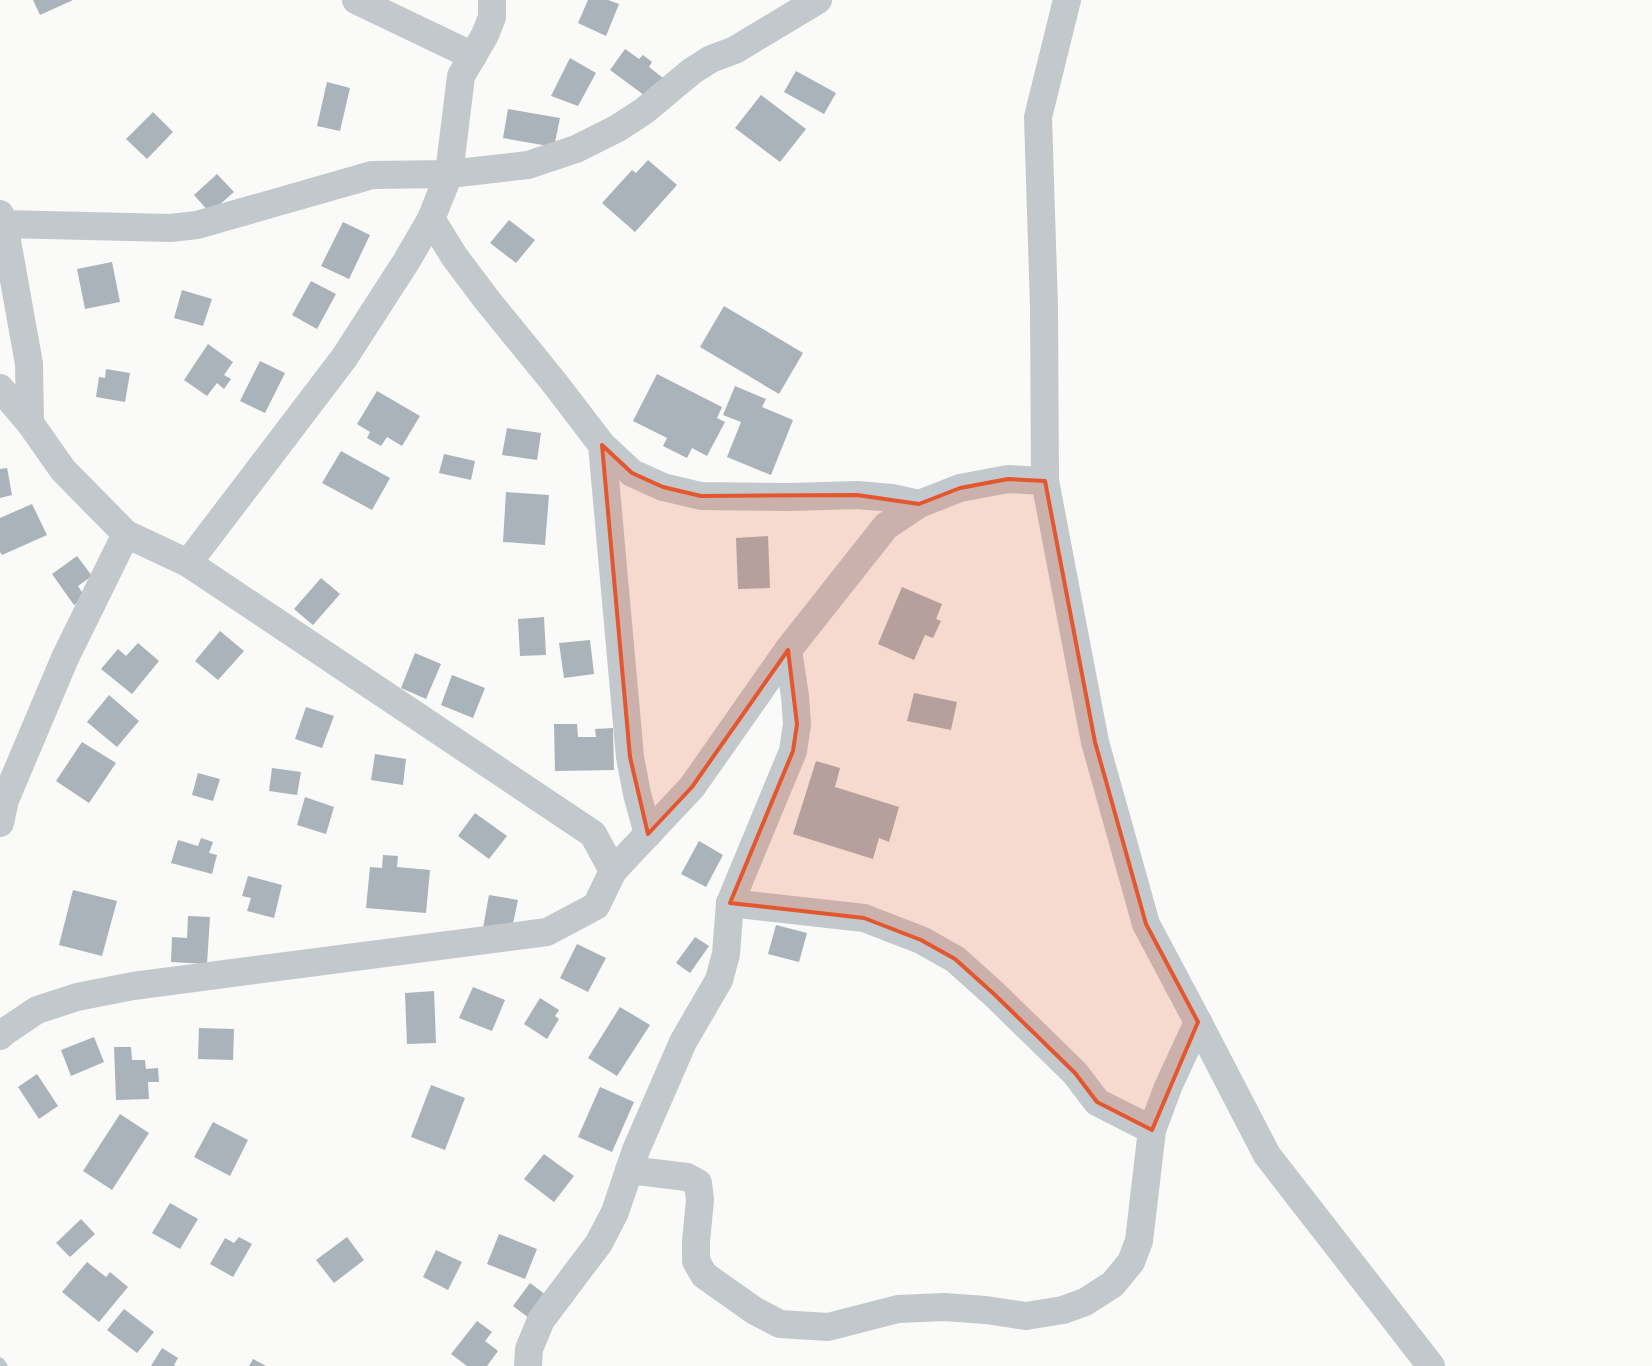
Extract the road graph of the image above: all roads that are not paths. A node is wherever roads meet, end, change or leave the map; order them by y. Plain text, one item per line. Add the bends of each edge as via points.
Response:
1 (356, 0) edge
2 (492, 0) edge
3 (818, 0) edge
4 (1067, 0) edge
5 (472, 56) junction
6 (448, 174) junction
7 (2, 219) edge
8 (431, 219) junction
9 (0, 388) edge
10 (30, 423) junction
11 (602, 445) junction
12 (1045, 481) junction
13 (919, 504) junction
14 (126, 534) junction
15 (188, 563) junction
16 (788, 650) junction
17 (0, 823) edge
18 (648, 834) junction
19 (613, 871) junction
20 (730, 903) junction
21 (1198, 1022) junction
22 (1, 1032) edge
23 (1152, 1130) junction
24 (629, 1170) junction
25 (528, 1366) edge
26 (1431, 1366) edge

1 - 5 street
2 - 5 street via 492,17
3 - 6 street via 735,50 692,71 644,112 576,149 528,165
4 - 12 street via 1038,117
5 - 6 street via 461,76
6 - 7 street via 372,175 197,225 170,228
6 - 8 street
7 - 10 street via 29,364
8 - 11 street via 487,300
8 - 15 street via 344,358
9 - 10 street
10 - 14 street via 63,470
11 - 13 street via 632,473 663,487 700,496 856,495
11 - 18 street via 630,757
12 - 13 street via 1008,479 960,488
12 - 21 street via 1095,742 1143,915
13 - 16 street via 886,526
14 - 15 street
14 - 17 street via 65,658 5,800
15 - 19 street via 593,834
16 - 18 street via 692,787
16 - 20 street via 797,724 793,751
18 - 19 street
19 - 22 street via 596,906 547,932 133,986 77,997 37,1010
20 - 23 street via 864,918 938,949 955,959 994,994 1075,1073 1097,1102
20 - 24 street via 726,954 719,980 683,1042
21 - 23 street
21 - 26 street via 1266,1155
23 - 24 street via 1139,1241 1131,1262 1112,1284 1085,1302 1063,1310 1026,1316 944,1307 898,1309 828,1327 780,1324 704,1276 696,1261 698,1183 687,1177
24 - 25 street via 615,1212 599,1243 541,1320 530,1349

